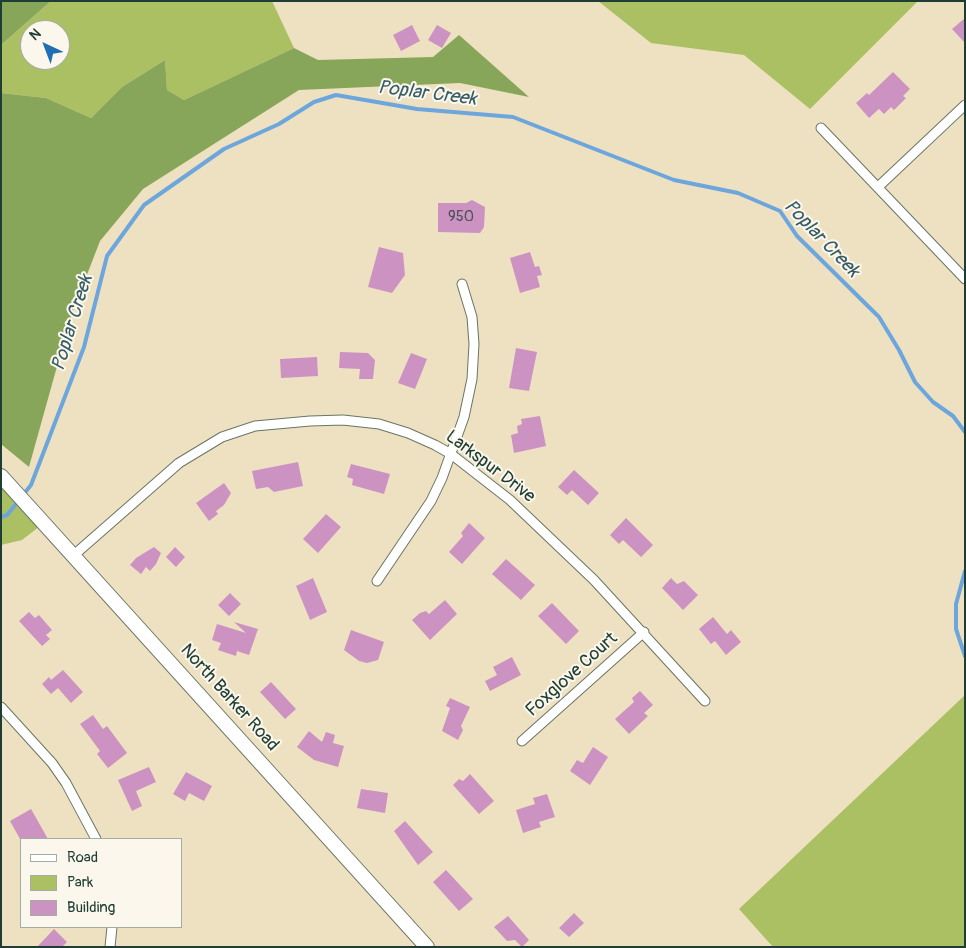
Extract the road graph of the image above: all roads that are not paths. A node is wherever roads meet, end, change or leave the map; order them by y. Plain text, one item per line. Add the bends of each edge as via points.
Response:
1 (965, 105) edge
2 (821, 128) dead end
3 (878, 187) junction
4 (965, 279) edge
5 (462, 284) dead end
6 (451, 454) junction
7 (1, 476) edge
8 (74, 555) junction
9 (377, 581) dead end
10 (644, 632) junction
11 (705, 701) dead end
12 (1, 707) edge
13 (522, 741) dead end
14 (95, 838) edge
15 (112, 928) edge
16 (110, 947) edge
17 (427, 947) edge

1 - 3 street
2 - 3 street
3 - 4 street
5 - 6 street via 472,317 472,379
6 - 8 street, Larkspur Drive via 408,433 362,422 310,420 255,426 222,437 179,463
6 - 9 street via 431,501
6 - 10 street, Larkspur Drive via 510,500
7 - 8 main road, North Barker Road
8 - 17 main road, North Barker Road
10 - 11 street, Larkspur Drive
10 - 13 street, Foxglove Court
12 - 14 street via 52,763
15 - 16 street

